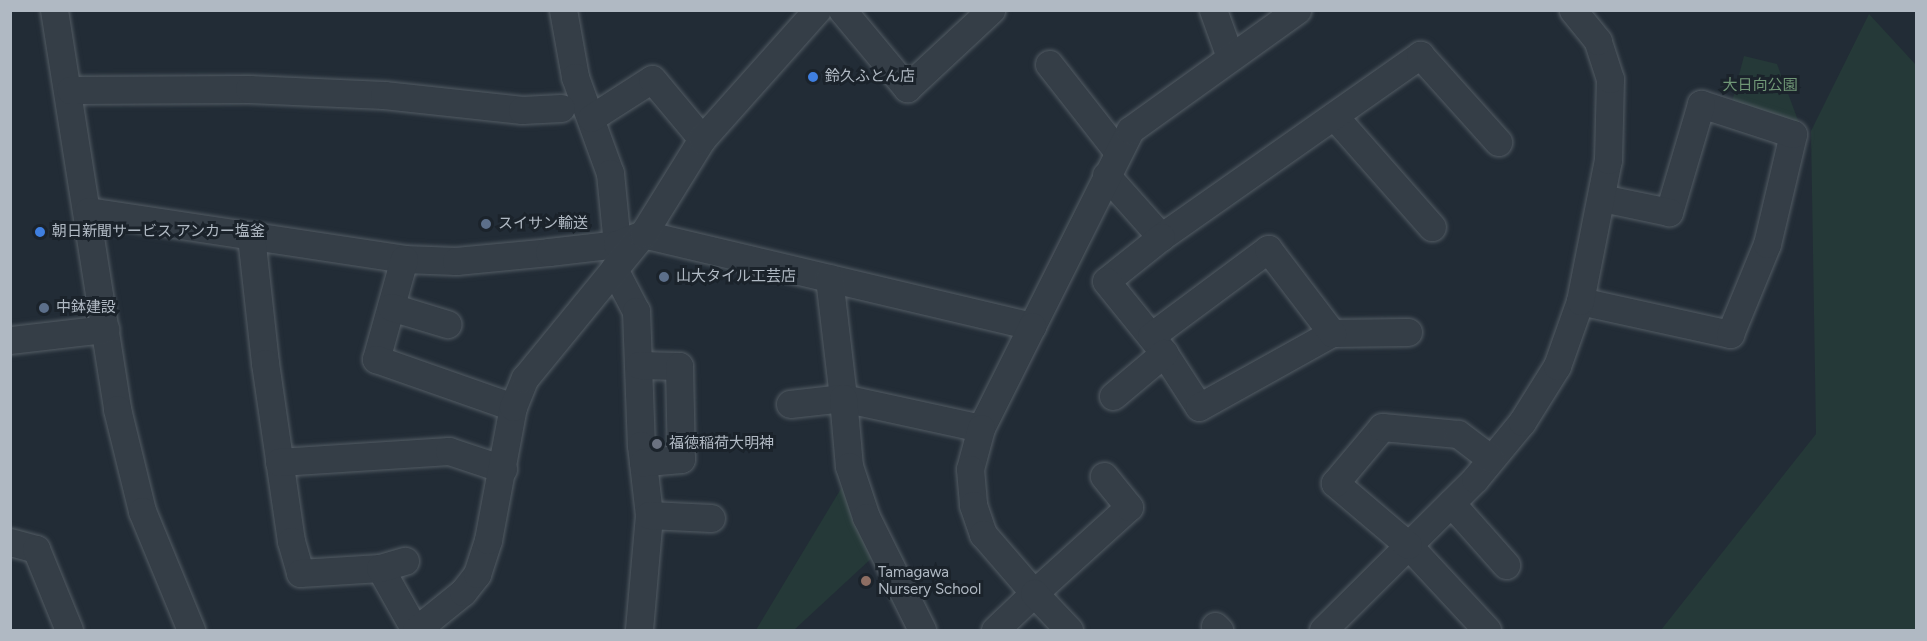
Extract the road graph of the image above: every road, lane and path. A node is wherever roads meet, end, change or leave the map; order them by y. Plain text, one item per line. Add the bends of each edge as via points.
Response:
1 (54, 10) edge
2 (563, 10) edge
3 (817, 10) edge
4 (842, 10) edge
5 (990, 10) edge
6 (1213, 10) edge
7 (1297, 10) edge
8 (1573, 10) edge
9 (1230, 57) junction
10 (1049, 64) dead end
11 (70, 90) junction
12 (561, 108) dead end
13 (1334, 116) junction
14 (591, 118) junction
15 (702, 139) junction
16 (1498, 142) dead end
17 (1112, 163) junction
18 (1602, 198) junction
19 (88, 211) junction
20 (1432, 227) dead end
21 (643, 234) junction
22 (251, 236) junction
23 (1161, 237) junction
24 (616, 256) junction
25 (405, 260) junction
26 (829, 278) junction
27 (1580, 301) junction
28 (391, 307) junction
29 (447, 324) dead end
30 (1032, 326) junction
31 (105, 329) junction
32 (1408, 332) dead end
33 (1332, 333) junction
34 (10, 340) edge
35 (1158, 345) junction
36 (639, 365) junction
37 (1113, 396) dead end
38 (843, 398) junction
39 (790, 404) dead end
40 (513, 407) junction
41 (981, 428) junction
42 (1491, 459) junction
43 (279, 462) junction
44 (643, 462) junction
45 (503, 469) junction
46 (1104, 476) dead end
47 (1451, 503) junction
48 (649, 515) junction
49 (711, 518) dead end
50 (10, 542) edge
51 (1408, 545) junction
52 (1506, 565) dead end
53 (1034, 593) junction
54 (645, 628) edge
55 (69, 630) edge
56 (191, 630) edge
57 (416, 630) edge
58 (922, 630) edge
59 (994, 630) edge
60 (1069, 630) edge
61 (1323, 630) edge
62 (1487, 630) edge

1 - 11 street
2 - 14 street via 575,77
3 - 15 street
4 - 5 street via 908,88
6 - 9 street
7 - 9 street
8 - 18 street via 1598,41 1610,79 1608,160
9 - 17 street via 1130,130
10 - 17 street
11 - 12 street via 249,89 384,95 522,110
11 - 19 street
13 - 16 street via 1420,56
13 - 20 street
13 - 23 street
14 - 15 street via 652,79
14 - 24 street via 610,172
15 - 21 street
17 - 23 street
17 - 30 street
18 - 27 street
18 - 27 street via 1669,212 1701,104 1793,134 1767,244 1730,334
19 - 22 street
19 - 31 street
21 - 24 street
21 - 26 street
22 - 25 street
22 - 43 street
23 - 35 street via 1106,281
24 - 25 street
24 - 36 street via 636,311
24 - 40 street via 525,378
25 - 28 street
26 - 30 street
26 - 38 street
27 - 42 street via 1557,366
28 - 29 street
28 - 40 street via 376,359
30 - 41 street
31 - 34 street
31 - 56 street via 117,409 142,511
32 - 33 street
33 - 35 street via 1199,407
33 - 35 street via 1268,249
35 - 37 street
36 - 44 street
36 - 44 street via 679,366 681,459
38 - 39 street
38 - 41 street
38 - 58 street via 849,466 866,517
40 - 45 street
41 - 53 street via 970,469 973,505 983,534
42 - 47 street
42 - 51 street via 1458,434 1382,427 1335,483
43 - 45 street via 448,452
43 - 57 street via 300,573 392,565
44 - 48 street
45 - 57 street via 477,574 463,592
46 - 53 street via 1129,507
47 - 51 street
47 - 52 street
48 - 49 street
48 - 54 street
50 - 55 street via 36,549
51 - 61 street
51 - 62 street
53 - 59 street
53 - 60 street

